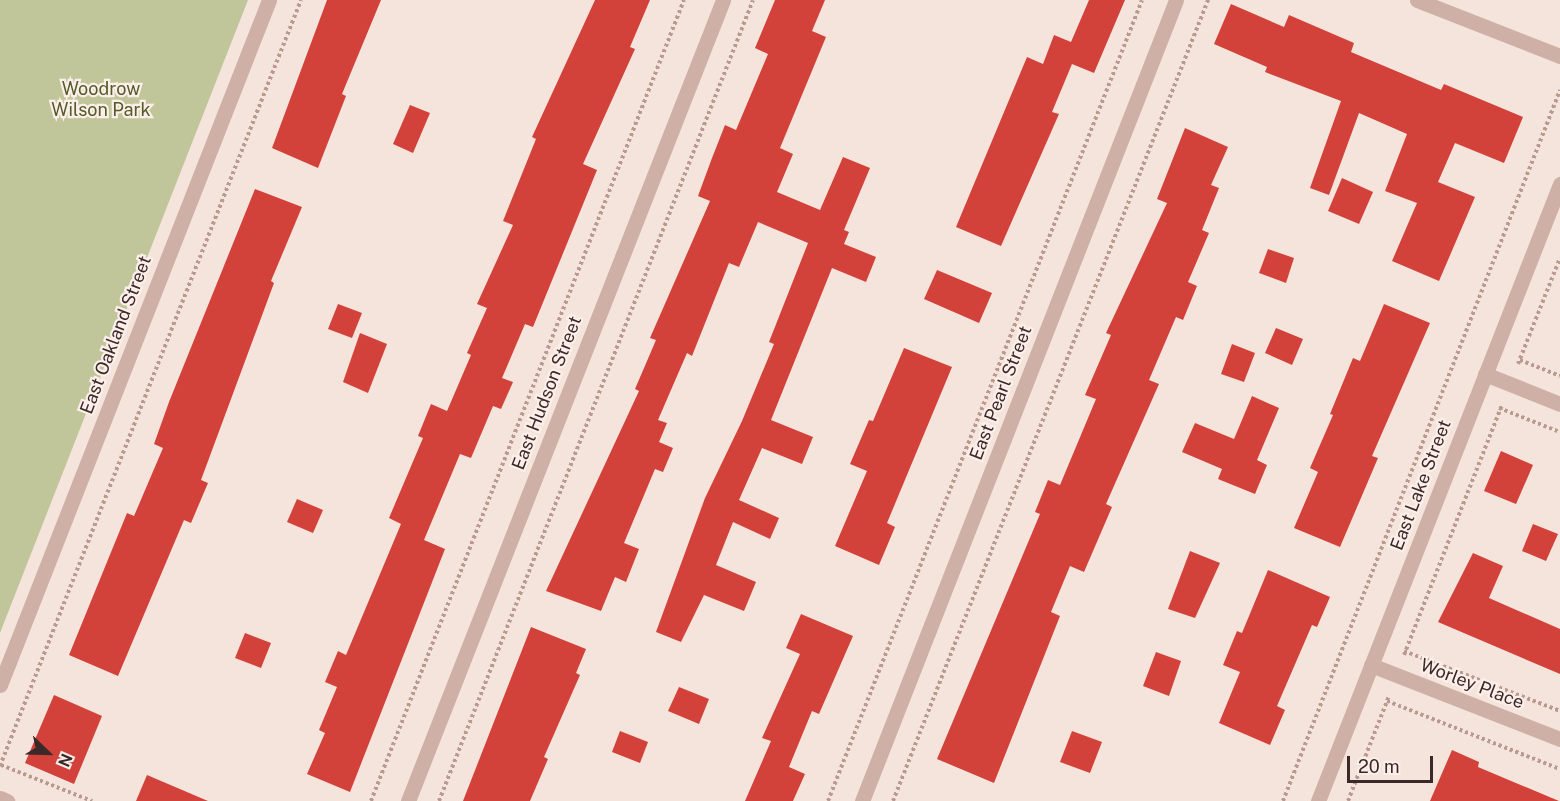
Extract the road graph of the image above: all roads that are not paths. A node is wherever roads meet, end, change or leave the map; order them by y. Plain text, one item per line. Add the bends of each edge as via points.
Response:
1 (269, 0) edge
2 (723, 0) edge
3 (1176, 0) edge
4 (1417, 0) edge
5 (1560, 56) edge
6 (1560, 184) edge
7 (1485, 375) junction
8 (1560, 404) edge
9 (1371, 665) junction
10 (0, 685) edge
11 (1560, 740) edge
12 (0, 798) edge
13 (7, 801) edge
14 (408, 801) edge
15 (862, 801) edge
16 (1317, 801) edge

1 - 10 street, East Oakland Street
2 - 14 street, East Hudson Street
3 - 15 street, East Pearl Street
4 - 5 street
6 - 7 street, East Lake Street
7 - 8 street
7 - 9 street, East Lake Street
9 - 11 street, Worley Place
9 - 16 street, East Lake Street
12 - 13 street

